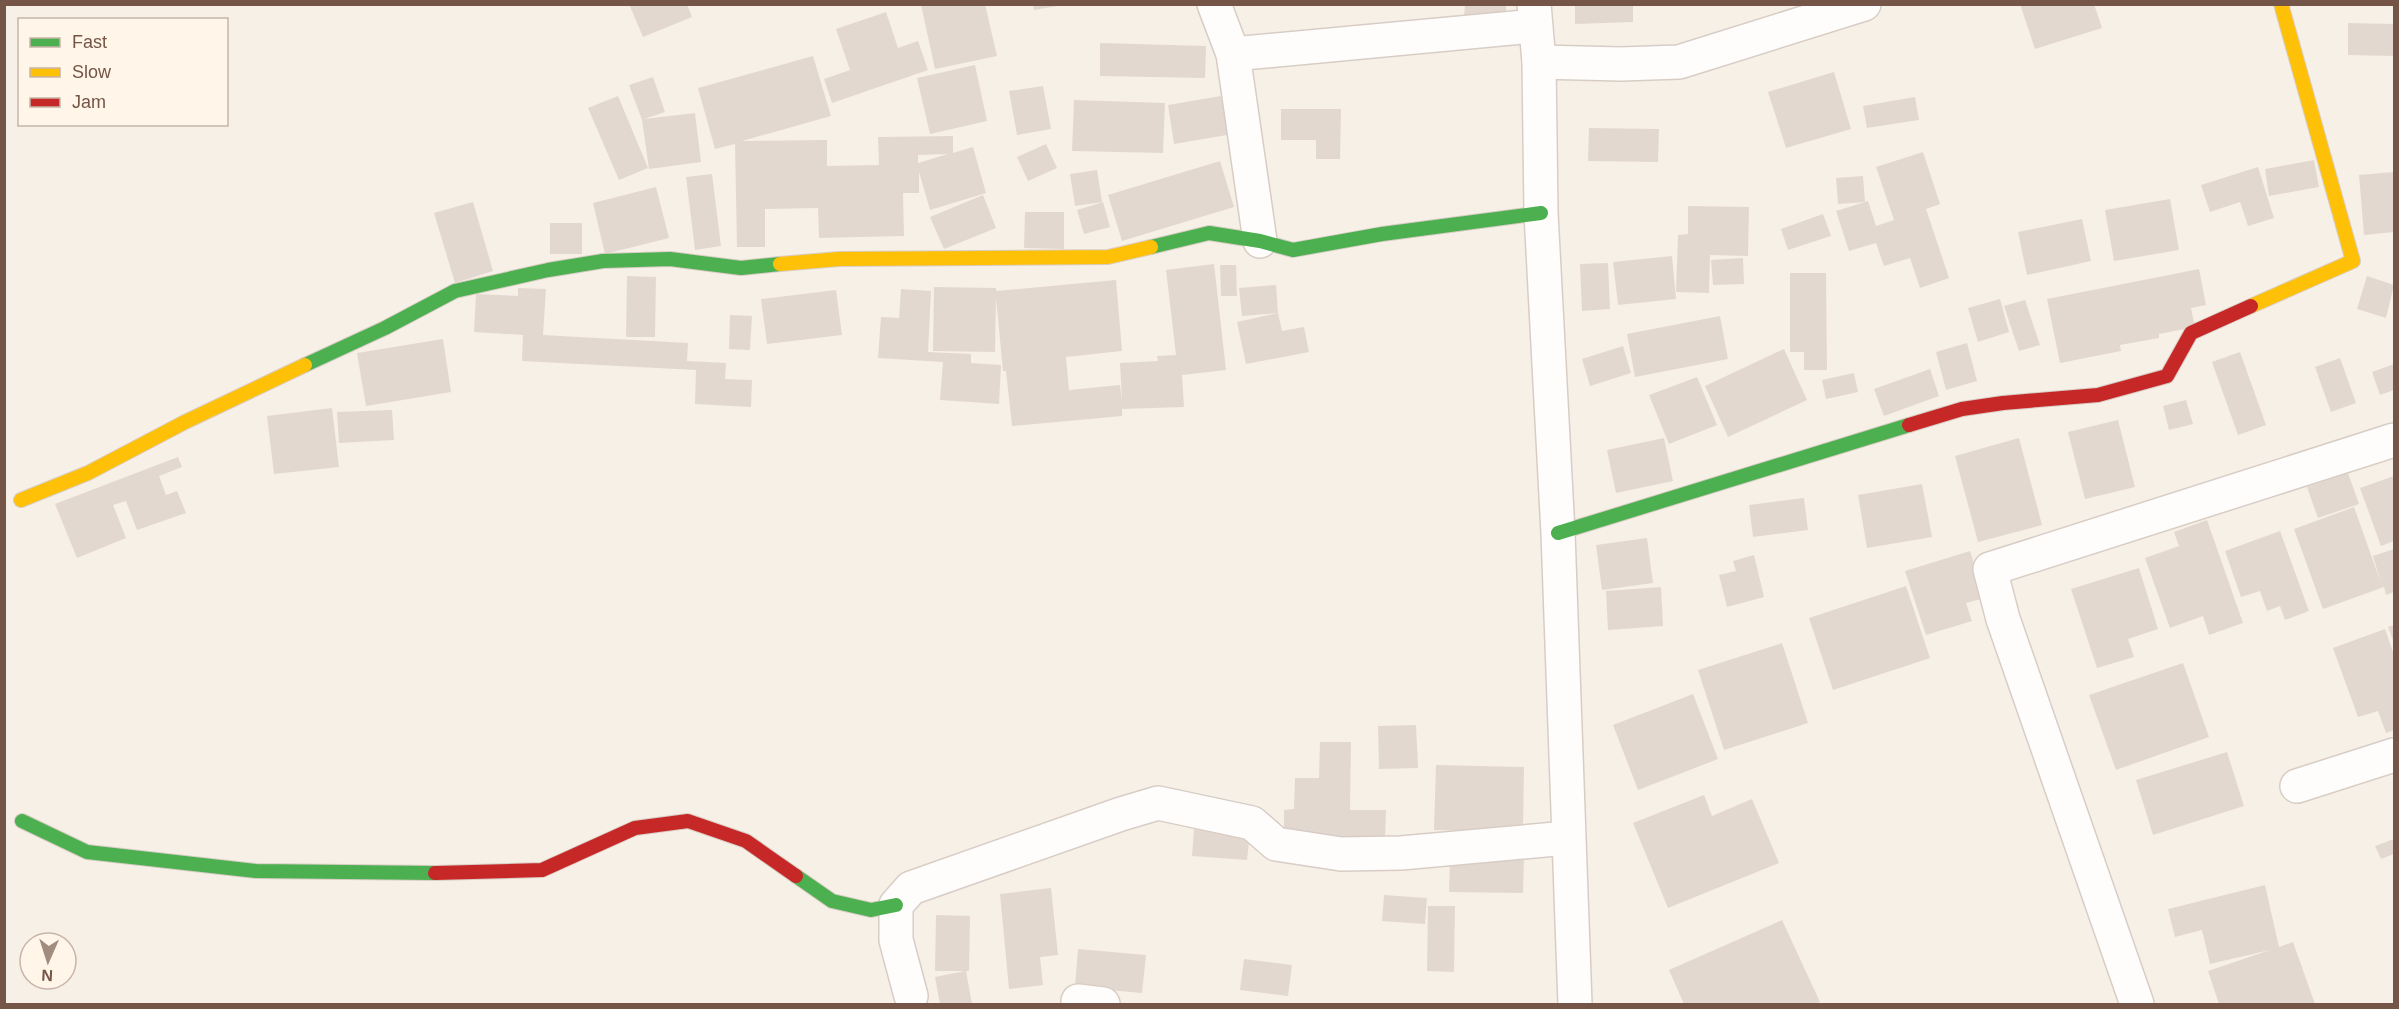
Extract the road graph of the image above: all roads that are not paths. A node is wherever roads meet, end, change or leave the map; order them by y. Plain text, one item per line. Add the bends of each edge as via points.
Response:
1 (1214, 4) edge
2 (1864, 4) edge
3 (2281, 4) edge
4 (1534, 15) edge
5 (1233, 54) junction
6 (1539, 62) junction
7 (1541, 213) junction
8 (1260, 241) junction
9 (2394, 440) edge
10 (21, 500) dead end
11 (1558, 533) junction
12 (2394, 755) edge
13 (2297, 786) dead end
14 (22, 821) dead end
15 (1567, 838) junction
16 (896, 905) junction
17 (911, 996) dead end
18 (1575, 1005) edge
19 (2137, 1005) edge

1 - 5 street
2 - 6 street via 1679,62
3 - 11 street via 2354,261 2191,333 2167,376 2098,395 1962,409
4 - 5 street
4 - 6 street
5 - 8 street
6 - 7 street
7 - 8 street via 1293,250
7 - 11 street
8 - 10 street via 1209,233 1108,257 839,259 741,268 670,259 603,261 548,270 455,291 88,473
9 - 19 street via 1990,569 2003,619
11 - 15 street
12 - 13 street
14 - 16 street via 87,852 256,871 456,873 542,870 635,828 688,821 746,841 832,901 871,910
15 - 16 street via 1401,853 1341,854 1276,844 1252,823 1158,803 911,888
15 - 18 street
16 - 17 street via 896,940

